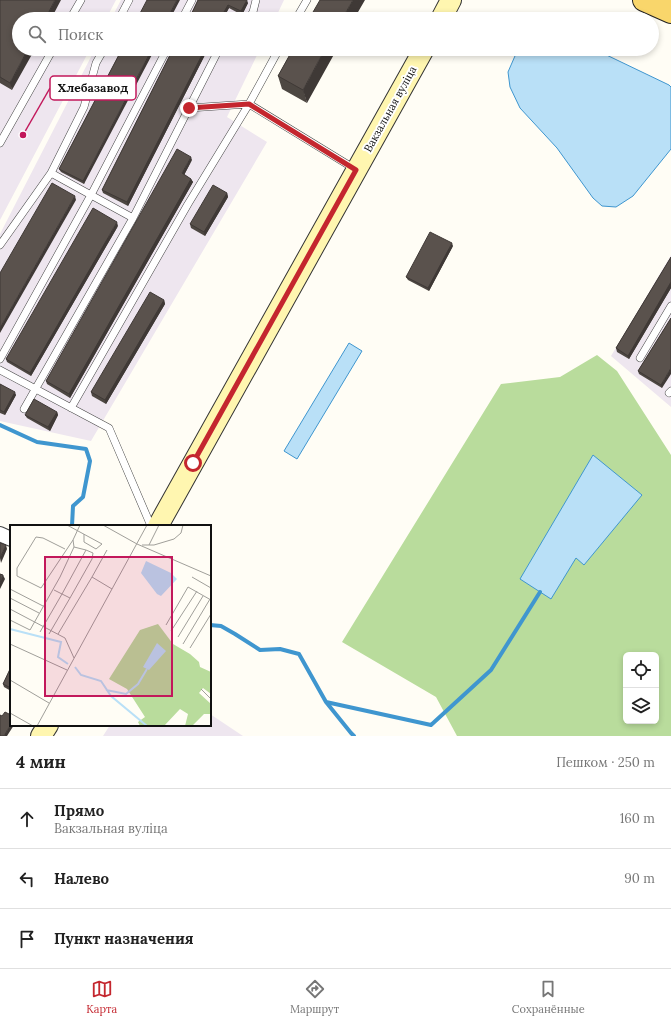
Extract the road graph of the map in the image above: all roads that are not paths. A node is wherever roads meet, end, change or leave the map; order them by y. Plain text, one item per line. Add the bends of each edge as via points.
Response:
1 (81, 0) edge
2 (129, 0) edge
3 (192, 0) edge
4 (256, 0) edge
5 (307, 0) edge
6 (451, 0) edge
7 (644, 0) edge
8 (74, 12) edge
9 (123, 12) edge
10 (186, 12) edge
11 (253, 12) edge
12 (300, 12) edge
13 (445, 12) edge
14 (671, 12) edge
15 (49, 56) edge
16 (100, 56) edge
17 (163, 56) edge
18 (215, 56) edge
19 (276, 56) edge
20 (420, 56) edge
21 (249, 104) junction
22 (189, 108) junction
23 (0, 143) edge
24 (356, 170) junction
25 (51, 173) junction
26 (92, 195) junction
27 (133, 218) junction
28 (0, 244) edge
29 (671, 306) edge
30 (640, 358) dead end
31 (0, 359) edge
32 (0, 370) edge
33 (36, 389) junction
34 (71, 408) junction
35 (24, 409) dead end
36 (151, 525) edge
37 (159, 525) edge
38 (0, 534) edge
39 (10, 539) edge
40 (47, 726) edge
41 (42, 736) edge

1 - 8 lane
2 - 9 lane
3 - 10 lane
4 - 11 lane
5 - 12 lane
6 - 13 main road
7 - 14 main road
15 - 23 lane
16 - 25 lane via 84,107
17 - 26 lane
18 - 22 lane
19 - 21 lane
20 - 24 main road, Вакзальная вуліца
21 - 22 lane
21 - 24 lane
21 - 34 lane via 188,204
22 - 27 lane
24 - 37 main road, Вакзальная вуліца
25 - 26 lane
25 - 28 lane
26 - 27 lane
26 - 31 lane
27 - 33 lane
29 - 30 lane
32 - 33 lane
33 - 34 lane
33 - 35 lane
34 - 36 lane via 109,428
38 - 39 street
40 - 41 main road

